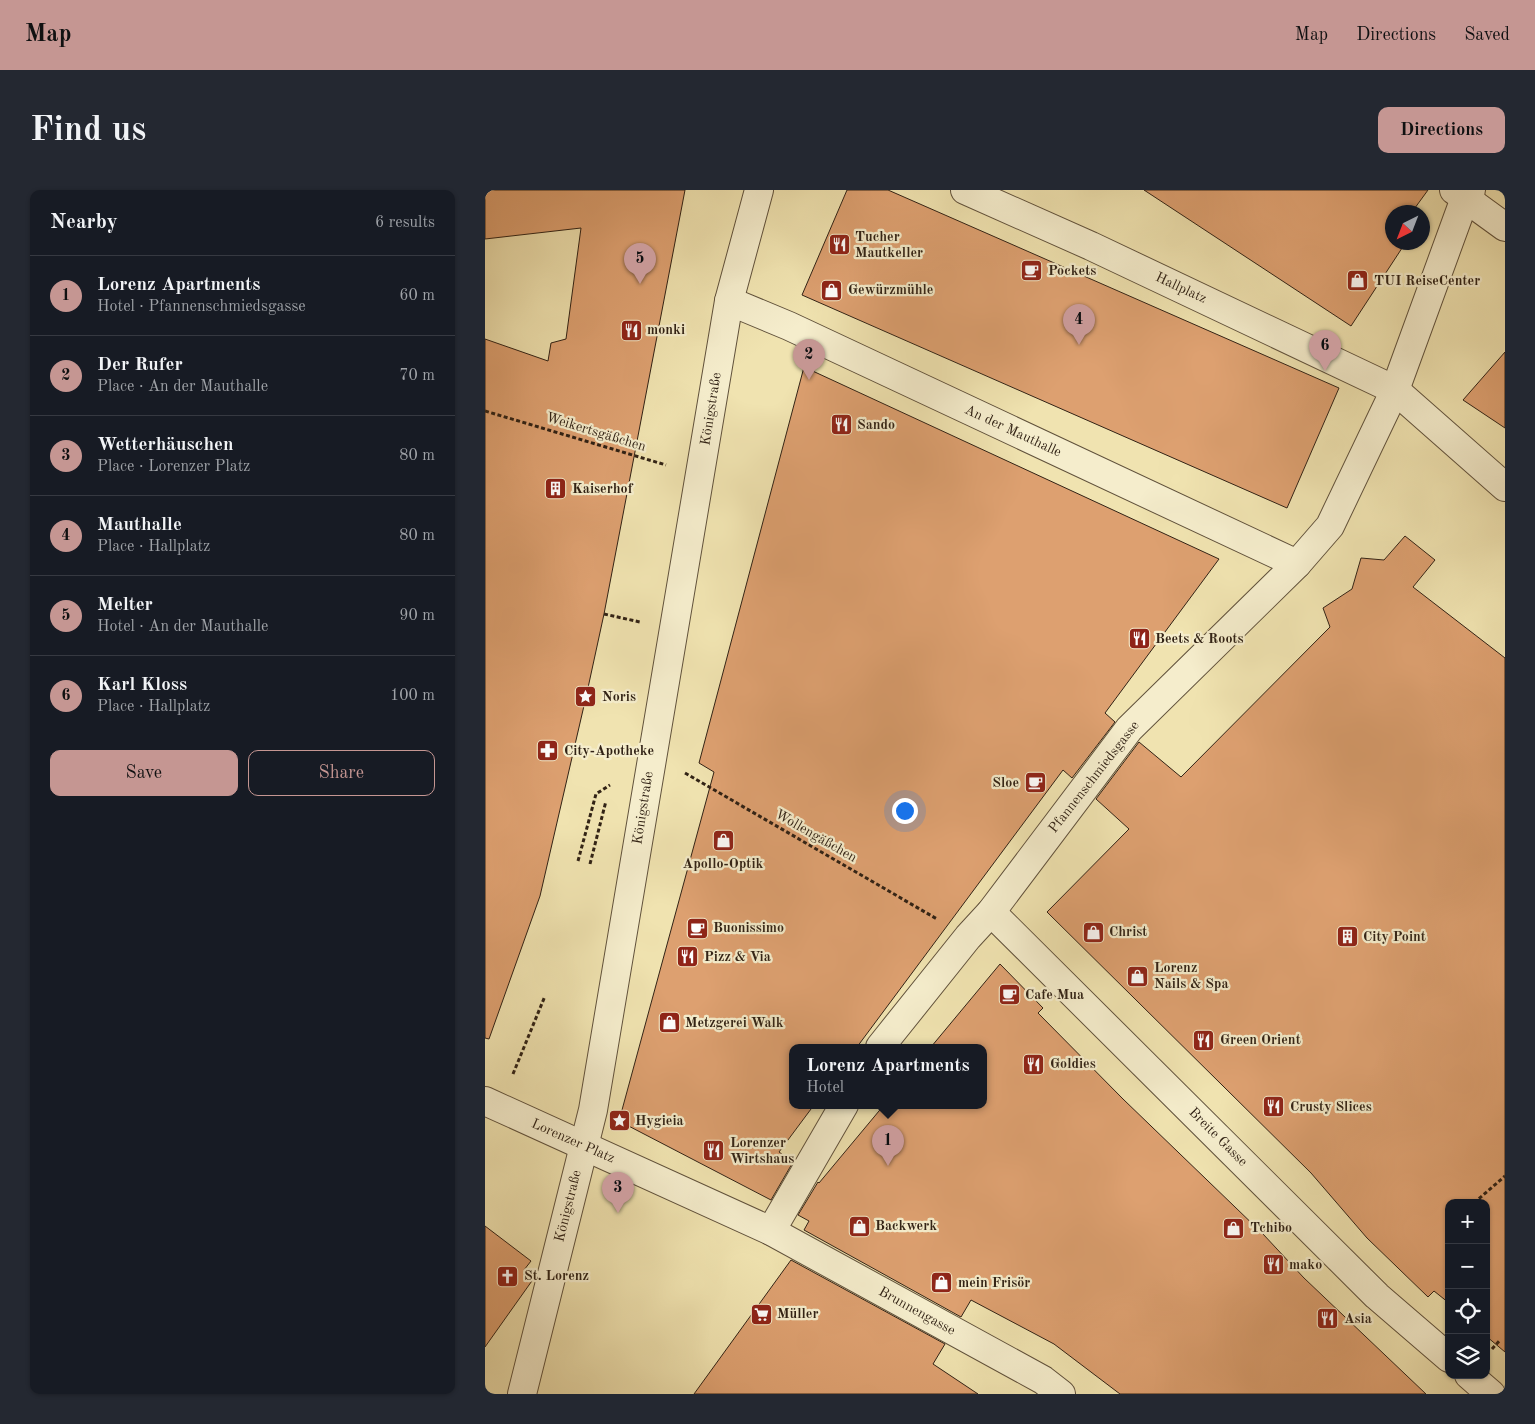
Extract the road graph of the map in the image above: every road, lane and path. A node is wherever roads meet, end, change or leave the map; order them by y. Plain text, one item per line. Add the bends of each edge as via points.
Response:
1 (759, 190) edge
2 (965, 190) edge
3 (1464, 193) edge
4 (1505, 227) edge
5 (729, 301) junction
6 (1395, 390) junction
7 (485, 411) edge
8 (701, 476) junction
9 (1505, 488) edge
10 (1297, 564) junction
11 (652, 754) junction
12 (591, 811) dead end
13 (603, 814) dead end
14 (578, 861) dead end
15 (590, 864) dead end
16 (991, 912) junction
17 (968, 937) junction
18 (545, 996) dead end
19 (882, 1044) edge
20 (512, 1078) dead end
21 (485, 1101) edge
22 (842, 1109) edge
23 (583, 1146) junction
24 (1505, 1176) edge
25 (1479, 1199) edge
26 (771, 1231) junction
27 (1445, 1355) edge
28 (1474, 1379) edge
29 (522, 1394) edge
30 (1061, 1394) edge
31 (1491, 1394) edge

1 - 5 street, Königstraße
2 - 6 street, Hallplatz
3 - 4 street
3 - 6 street
5 - 8 street, Königstraße
5 - 10 street, An der Mauthalle via 789,326
6 - 9 street, Hallplatz
6 - 10 street, Pfannenschmiedsgasse via 1330,526
7 - 8 path, Weikertsgäßchen
8 - 11 street, Königstraße
10 - 16 street, Pfannenschmiedsgasse via 1129,729
11 - 17 path, Wollengäßchen
11 - 23 street, Königstraße via 593,1110
12 - 14 path
13 - 15 path
16 - 17 street, Pfannenschmiedsgasse
16 - 27 street, Breite Gasse via 1377,1296
17 - 19 street, Pfannenschmiedsgasse
18 - 20 path
21 - 23 street, Lorenzer Platz
22 - 26 street
23 - 26 street, Lorenzer Platz
23 - 29 street, Königstraße
24 - 25 path
26 - 30 street, Brunnengasse via 1043,1380
28 - 31 street

